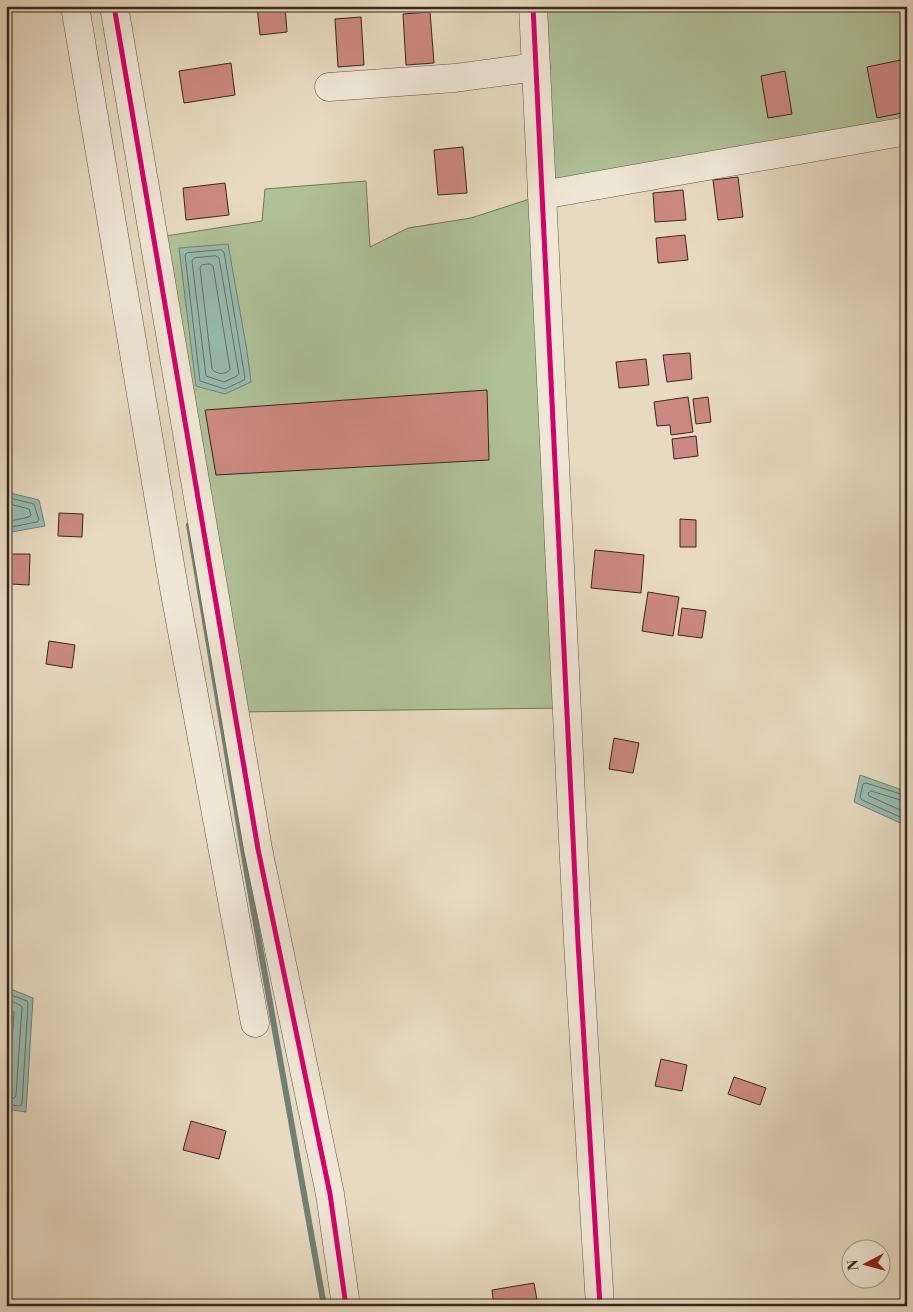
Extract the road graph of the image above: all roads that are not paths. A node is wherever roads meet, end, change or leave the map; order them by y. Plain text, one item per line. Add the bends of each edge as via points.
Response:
1 (75, 6) edge
2 (114, 6) edge
3 (533, 6) edge
4 (536, 67) junction
5 (329, 87) dead end
6 (907, 131) edge
7 (542, 195) junction
8 (255, 1023) dead end
9 (346, 1306) edge
10 (600, 1306) edge

1 - 8 street via 172,578
2 - 9 street via 258,849 330,1194
3 - 4 street
4 - 5 street via 455,78
4 - 7 street
6 - 7 street
7 - 10 street via 577,924

